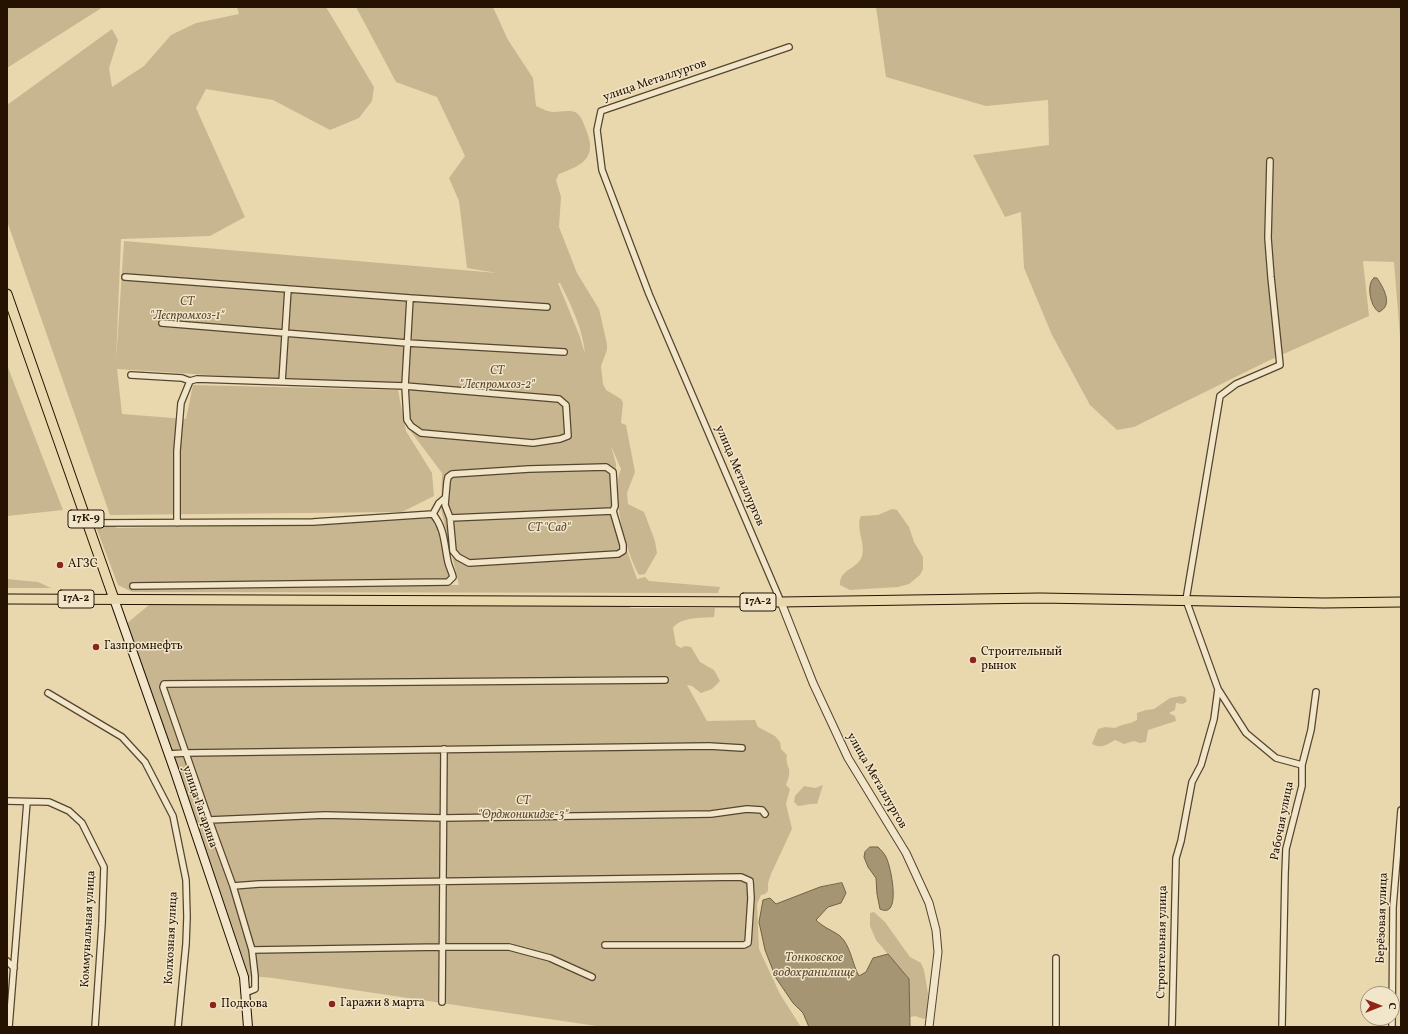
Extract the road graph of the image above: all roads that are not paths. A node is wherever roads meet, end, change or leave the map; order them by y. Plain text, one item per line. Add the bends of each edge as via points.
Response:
1 (789, 47) dead end
2 (1270, 161) dead end
3 (125, 277) dead end
4 (288, 289) junction
5 (7, 294) edge
6 (410, 298) junction
7 (547, 307) dead end
8 (162, 323) dead end
9 (285, 333) junction
10 (408, 343) junction
11 (564, 352) dead end
12 (131, 375) dead end
13 (190, 380) junction
14 (282, 382) junction
15 (405, 386) junction
16 (445, 498) junction
17 (613, 511) junction
18 (433, 514) junction
19 (450, 518) junction
20 (177, 522) junction
21 (88, 523) junction
22 (133, 586) dead end
23 (7, 598) edge
24 (114, 599) junction
25 (1186, 600) junction
26 (781, 602) junction
27 (1401, 602) edge
28 (665, 680) dead end
29 (1218, 689) junction
30 (1316, 692) dead end
31 (48, 693) dead end
32 (742, 748) dead end
33 (444, 749) junction
34 (185, 753) junction
35 (168, 754) junction
36 (1302, 765) junction
37 (7, 801) edge
38 (27, 802) junction
39 (1401, 810) edge
40 (765, 814) dead end
41 (443, 818) junction
42 (209, 820) junction
43 (443, 882) junction
44 (233, 886) junction
45 (605, 945) dead end
46 (442, 947) junction
47 (252, 950) junction
48 (1056, 958) dead end
49 (7, 962) edge
50 (14, 968) junction
51 (592, 977) dead end
52 (245, 993) junction
53 (442, 1002) dead end
54 (9, 1005) edge
55 (10, 1027) edge
56 (95, 1027) edge
57 (178, 1027) edge
58 (248, 1027) edge
59 (929, 1027) edge
60 (1056, 1027) edge
61 (1172, 1027) edge
62 (1282, 1027) edge
63 (1392, 1027) edge

1 - 26 street, улица Металлургов via 601,111 597,130 602,170 650,294
2 - 25 street via 1268,238 1280,365 1236,384 1220,396
3 - 4 street
4 - 6 street
4 - 9 street
5 - 21 main road, 17К-9
6 - 7 street
6 - 10 street
8 - 9 street
9 - 10 street
9 - 14 street
10 - 11 street
10 - 15 street
12 - 13 street
13 - 14 street
13 - 20 street via 181,403 177,451
14 - 15 street
15 - 15 street via 407,420 421,433 533,443 560,440 568,436 566,405 559,399
16 - 17 street via 448,478 452,474 606,467 613,472
16 - 18 street
16 - 19 street
17 - 19 street
17 - 19 street via 623,545 623,550 618,554 469,563 453,551
18 - 20 street via 313,522
18 - 22 street via 441,527 453,577 448,582
20 - 21 street
21 - 24 main road, 17К-9
23 - 24 main road, 17А-2
24 - 26 main road, 17А-2
24 - 35 main road, улица Гагарина
25 - 26 main road, 17А-2 via 1040,598
25 - 27 main road, 17А-2
25 - 29 street
26 - 59 street, улица Металлургов via 813,683 848,758 906,853 928,903 936,930 938,952
28 - 34 street via 164,684
29 - 36 street via 1246,733 1276,758
29 - 61 street, Строительная улица via 1214,719 1201,765 1192,782 1176,858
30 - 36 street, Рабочая улица via 1311,730
31 - 57 street, Колхозная улица via 122,737 145,762 173,816 186,880 187,911
32 - 33 street via 709,746
33 - 34 street
33 - 41 street
34 - 35 street
34 - 42 street
35 - 52 main road, улица Гагарина via 244,977
36 - 62 street, Рабочая улица via 1302,786 1286,849 1284,874
37 - 38 street, Коммунальная улица
38 - 50 street
38 - 56 street, Коммунальная улица via 49,802 69,811 82,823 104,867
39 - 63 street, Берёзовая улица via 1393,907
40 - 41 street via 762,810 747,809 711,814
41 - 42 street via 325,816
41 - 43 street
42 - 44 street
43 - 44 street
43 - 45 street via 741,877 750,881 748,943 744,945
43 - 46 street
44 - 47 street
46 - 47 street
46 - 51 street via 509,947 550,958
46 - 53 street
47 - 52 street via 255,989
48 - 60 street
49 - 50 street
50 - 54 street
52 - 58 main road, улица Гагарина
54 - 55 street

